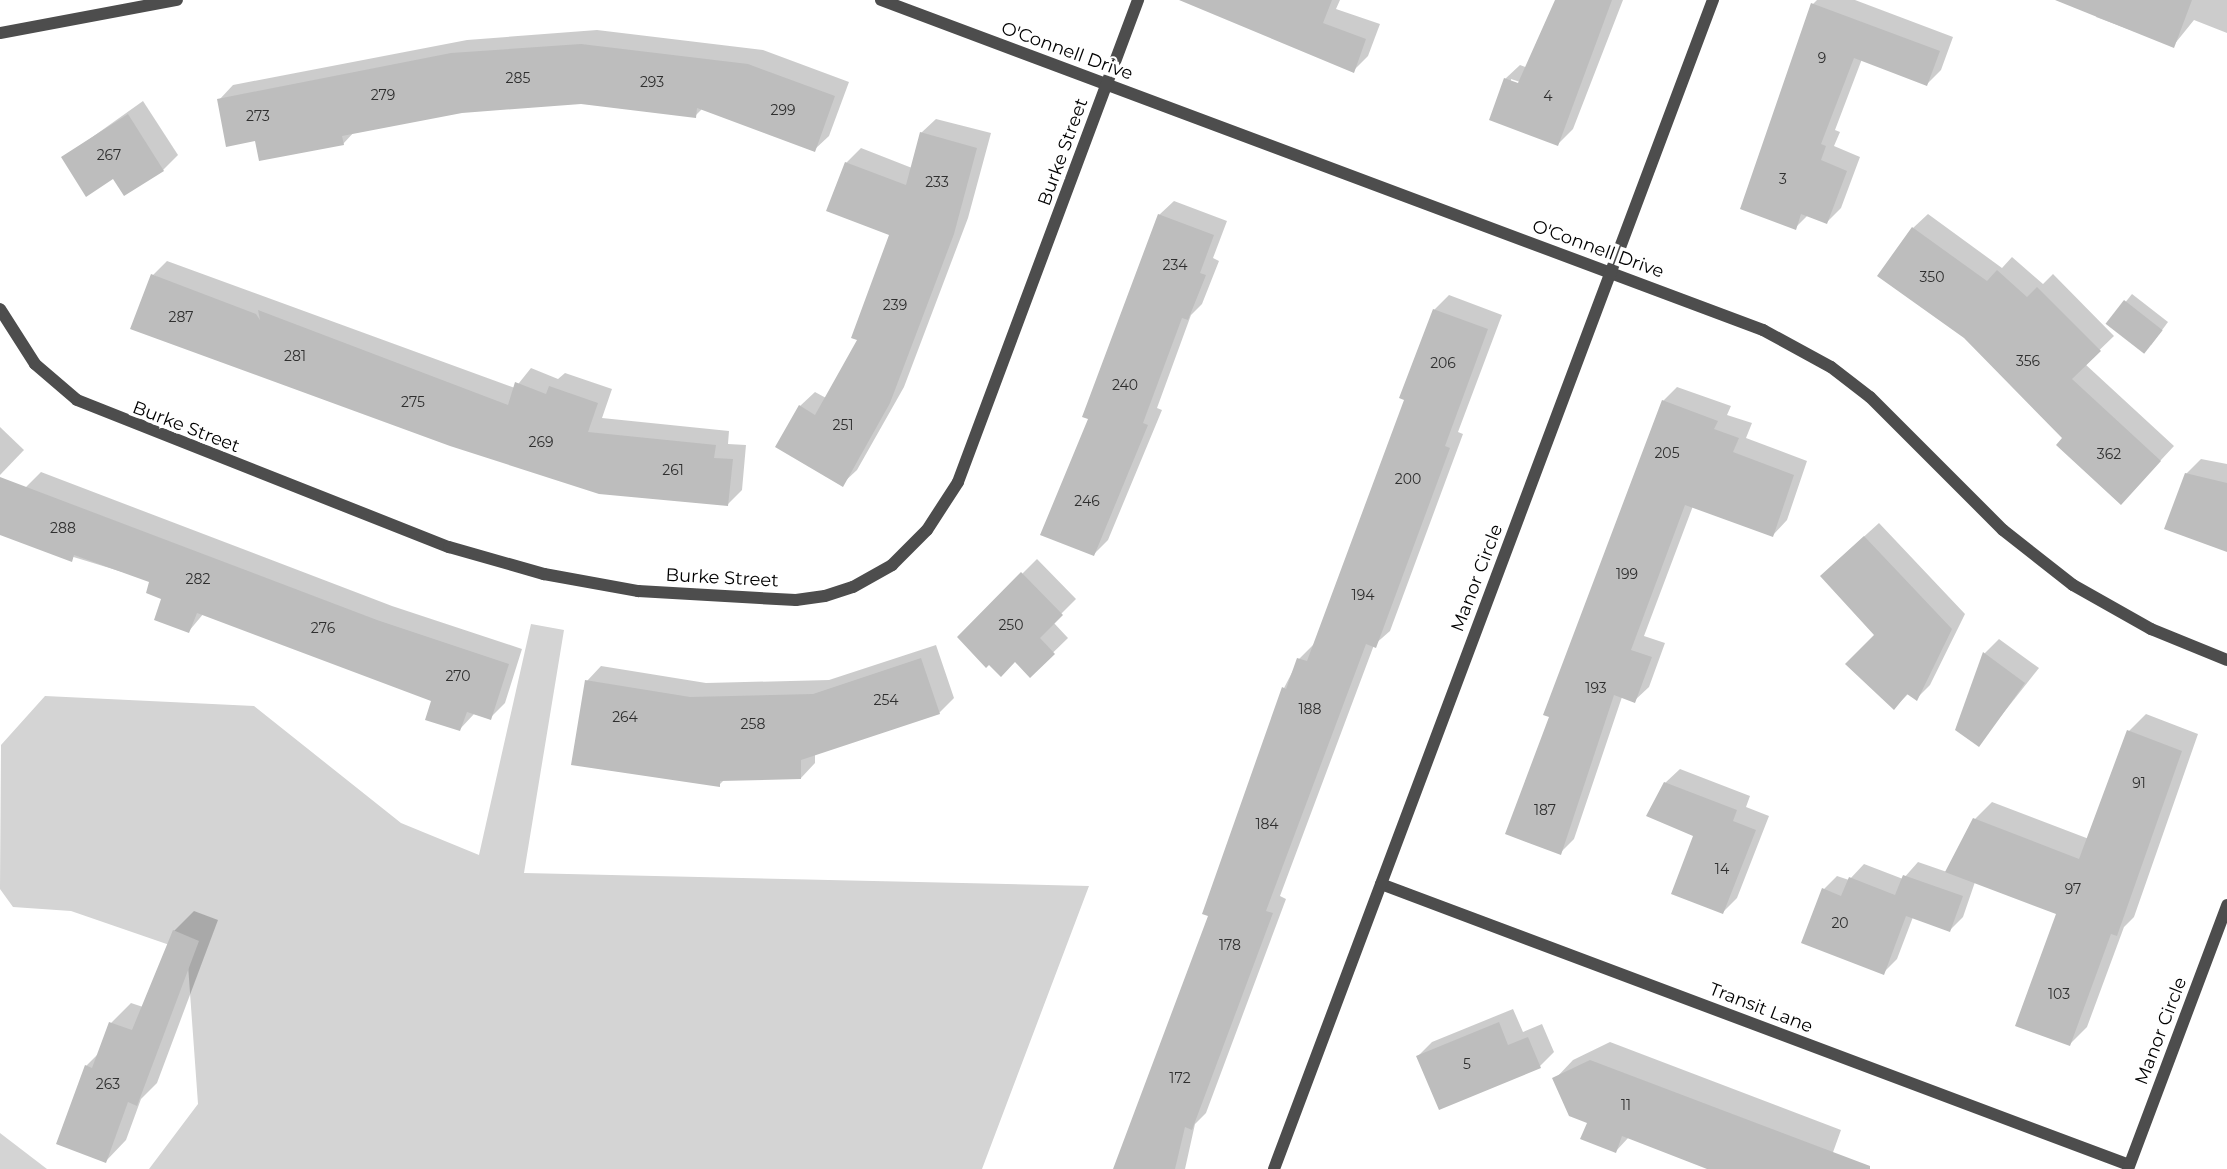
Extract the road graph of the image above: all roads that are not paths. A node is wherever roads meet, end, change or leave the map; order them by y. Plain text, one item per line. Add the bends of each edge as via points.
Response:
1 (177, 0) edge
2 (881, 0) edge
3 (1138, 0) edge
4 (1713, 0) edge
5 (0, 33) edge
6 (1107, 84) junction
7 (1611, 272) junction
8 (0, 309) edge
9 (2227, 660) edge
10 (1381, 884) junction
11 (2227, 905) edge
12 (2129, 1167) edge
13 (1274, 1169) edge

1 - 5 street
2 - 6 street, O'Connell Drive
3 - 6 street, Burke Street
4 - 7 street, Manor Circle
6 - 7 street, O'Connell Drive
6 - 8 street, Burke Street via 969,455 948,498 927,530 892,565 825,596 796,600 638,591 544,574 449,547 77,400 35,364
7 - 9 street, O'Connell Drive via 1763,330 1831,367 1907,430 2037,559 2111,609
7 - 10 street, Manor Circle
10 - 12 street, Transit Lane
10 - 13 street, Manor Circle
11 - 12 street, Manor Circle

